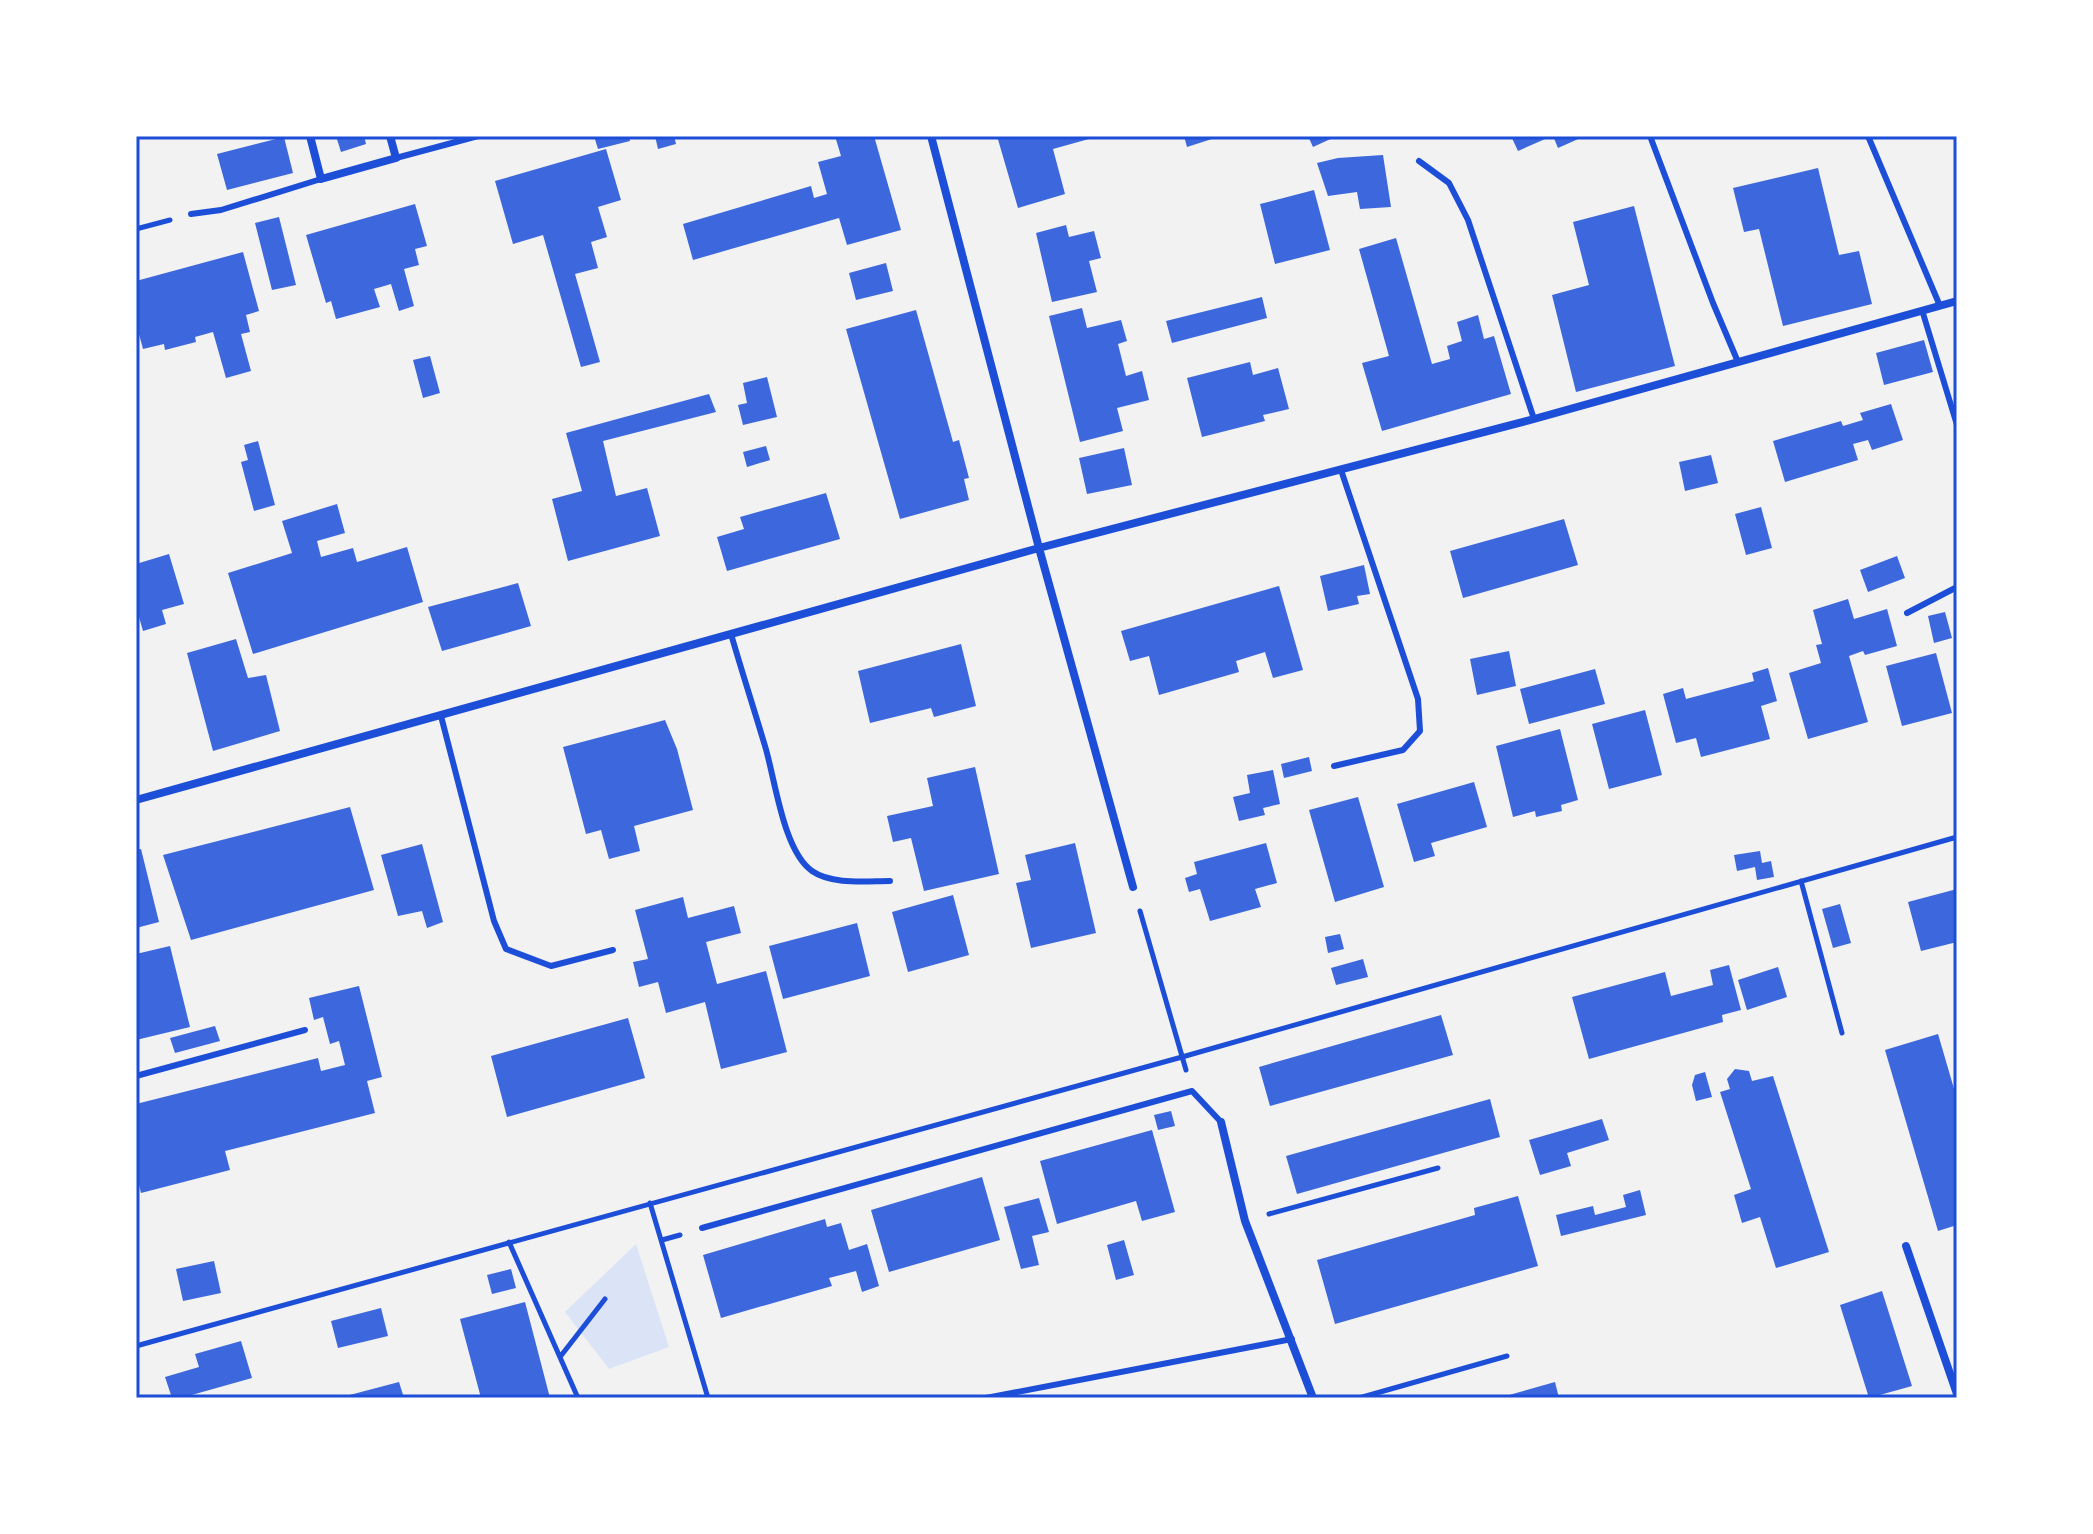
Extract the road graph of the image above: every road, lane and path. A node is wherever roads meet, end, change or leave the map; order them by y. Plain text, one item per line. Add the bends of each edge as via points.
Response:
1 (310, 136) edge
2 (390, 136) edge
3 (478, 136) edge
4 (931, 136) edge
5 (1650, 136) edge
6 (1868, 136) edge
7 (396, 158) junction
8 (1419, 161) dead end
9 (321, 179) junction
10 (191, 214) joint
11 (136, 229) edge
12 (1957, 301) edge
13 (1940, 306) junction
14 (1922, 310) junction
15 (1738, 362) junction
16 (1534, 419) junction
17 (1957, 425) edge
18 (1341, 470) junction
19 (1039, 548) junction
20 (1957, 587) edge
21 (1907, 613) dead end
22 (731, 634) junction
23 (441, 716) junction
24 (1334, 766) dead end
25 (136, 800) edge
26 (1957, 837) edge
27 (890, 881) dead end
28 (1801, 881) junction
29 (1133, 887) joint
30 (613, 950) dead end
31 (305, 1030) dead end
32 (1842, 1033) dead end
33 (1182, 1057) junction
34 (136, 1076) edge
35 (1192, 1091) junction
36 (1221, 1122) joint
37 (1438, 1168) dead end
38 (650, 1203) junction
39 (1245, 1221) junction
40 (702, 1228) dead end
41 (509, 1242) junction
42 (1906, 1246) dead end
43 (605, 1299) dead end
44 (1292, 1339) junction
45 (136, 1346) edge
46 (1507, 1356) dead end
47 (560, 1357) junction
48 (1957, 1394) edge
49 (578, 1398) edge
50 (708, 1398) edge
51 (986, 1398) edge
52 (1313, 1398) edge
53 (1359, 1398) edge

1 - 9 street
2 - 7 street
3 - 7 lane
4 - 19 street
5 - 15 lane
6 - 13 lane
7 - 9 street
8 - 16 lane via 1449,183 1468,220
9 - 10 lane
10 - 11 path
12 - 13 street
13 - 14 street
14 - 15 street
14 - 17 lane
15 - 16 street
16 - 18 street
18 - 19 street
18 - 24 lane via 1418,699 1420,731 1403,750
19 - 22 street
19 - 29 street
20 - 21 lane
22 - 23 street
22 - 27 lane via 781,814 798,855 812,871 841,881
23 - 25 street
23 - 30 lane via 494,921 506,949 551,966
26 - 28 path
28 - 32 path
28 - 33 path
29 - 33 path
31 - 34 lane
33 - 35 path
33 - 38 path
35 - 36 lane
35 - 40 lane
36 - 39 street
37 - 39 path
38 - 41 path
38 - 50 path
39 - 44 street
41 - 45 path
41 - 47 path
42 - 48 street
43 - 47 path
44 - 51 lane
44 - 52 street
46 - 53 path
47 - 49 path

